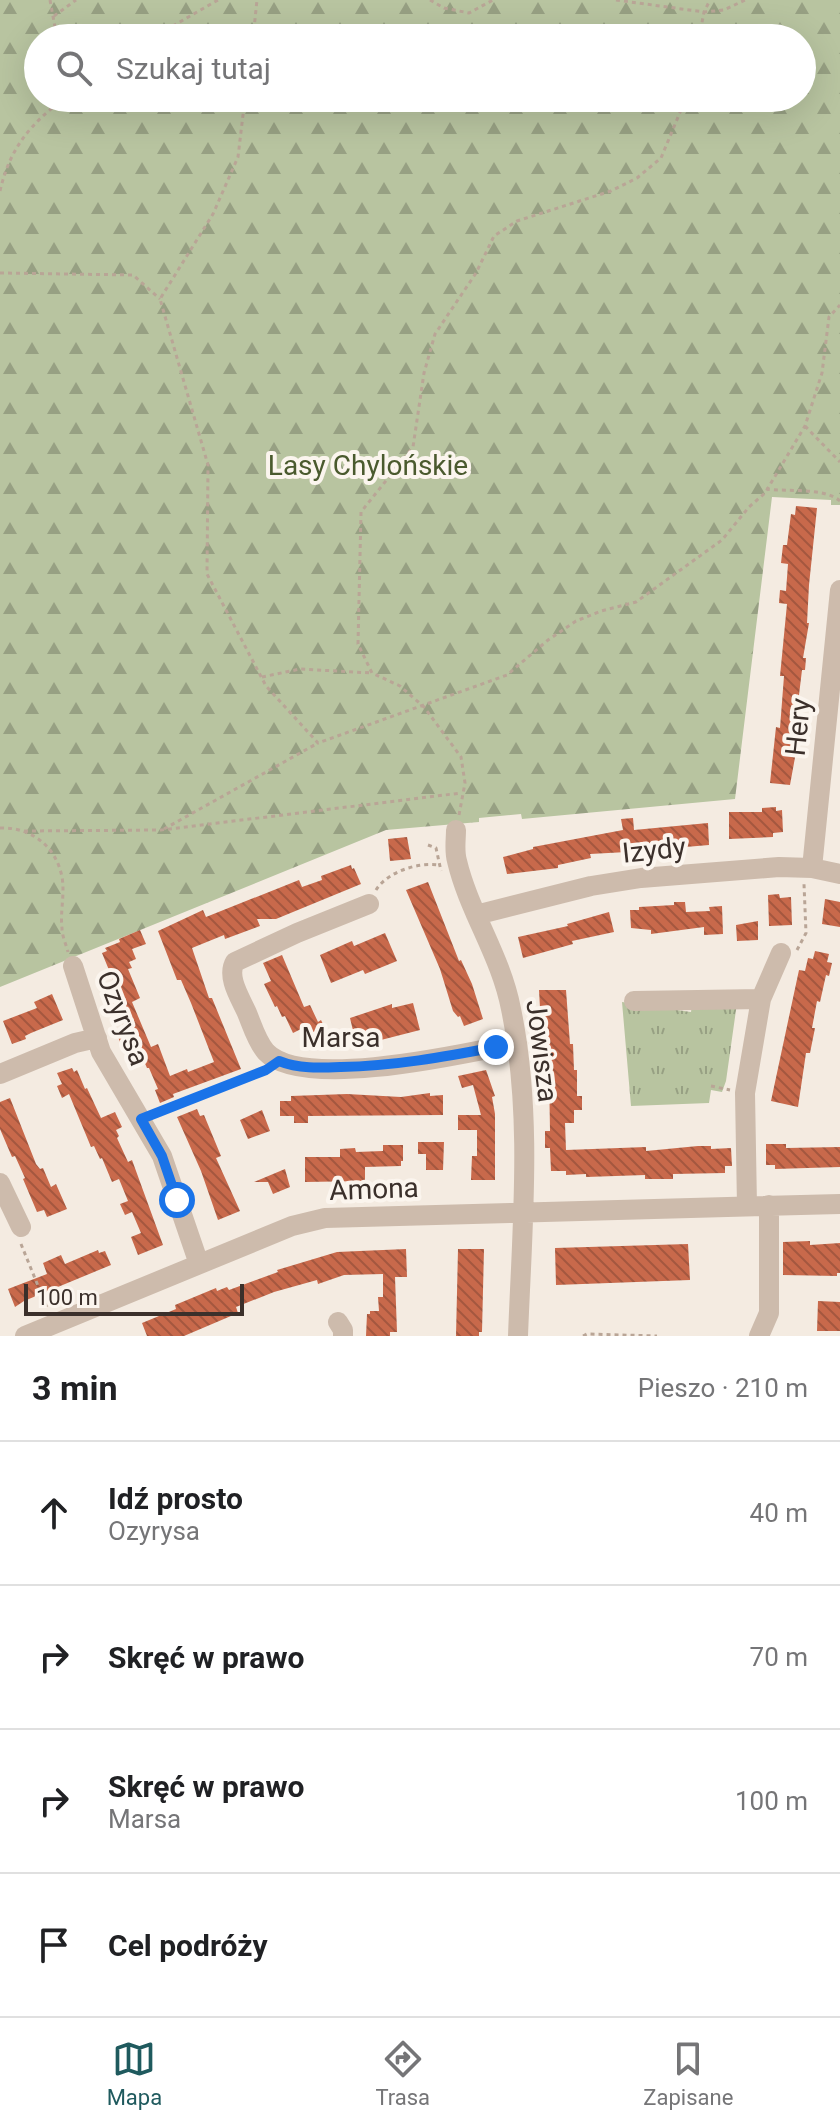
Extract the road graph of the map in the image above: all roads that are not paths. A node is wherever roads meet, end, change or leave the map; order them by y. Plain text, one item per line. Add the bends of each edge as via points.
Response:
1 (840, 590) edge
2 (456, 830) road end
3 (808, 874) junction
4 (840, 874) edge
5 (369, 904) road end
6 (476, 915) junction
7 (781, 953) road end
8 (73, 966) road end
9 (761, 999) junction
10 (634, 1001) dead end
11 (97, 1038) junction
12 (517, 1043) junction
13 (0, 1074) edge
14 (0, 1183) edge
15 (840, 1204) edge
16 (769, 1205) junction
17 (747, 1206) junction
18 (524, 1213) junction
19 (21, 1227) road end
20 (199, 1264) junction
21 (56, 1330) edge
22 (25, 1336) edge
23 (518, 1336) edge
24 (759, 1336) edge

1 - 3 street, Hery
2 - 6 street, Jowisza via 456,858
3 - 4 street, Izydy
3 - 6 street, Izydy via 779,867 617,881
5 - 12 street, Marsa via 235,962 234,983 267,1052 304,1068 381,1067
6 - 12 street, Jowisza via 505,983
7 - 9 street
8 - 11 street, Ozyrysa
9 - 10 street
9 - 17 street via 744,1109
11 - 13 street
11 - 20 street, Ozyrysa via 162,1156
12 - 18 street, Jowisza via 522,1065
14 - 19 street
15 - 16 street, Amona
16 - 17 street, Amona
16 - 24 street via 769,1313
17 - 18 street, Amona
18 - 20 street, Amona via 325,1218
18 - 23 street, Jowisza
20 - 21 street, Amona
21 - 22 street, Amona

